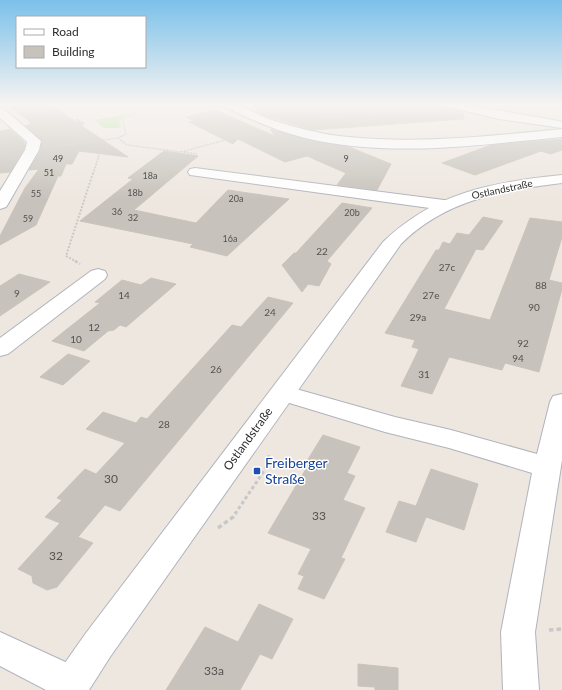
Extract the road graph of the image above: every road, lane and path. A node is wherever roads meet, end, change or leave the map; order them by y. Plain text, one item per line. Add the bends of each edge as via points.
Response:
1 (28, 136) edge
2 (122, 136) edge
3 (241, 136) edge
4 (322, 136) edge
5 (525, 136) edge
6 (118, 138) junction
7 (104, 140) junction
8 (32, 150) junction
9 (195, 172) dead end
10 (562, 179) edge
11 (0, 204) edge
12 (444, 205) junction
13 (98, 275) joint
14 (0, 349) edge
15 (282, 393) junction
16 (562, 402) edge
17 (547, 467) junction
18 (0, 648) edge
19 (70, 687) edge
20 (521, 690) edge

1 - 8 street via 34,141
2 - 6 path
3 - 6 path via 181,152 127,145
4 - 5 street via 394,145
6 - 7 path
7 - 8 path
7 - 13 path via 66,256
8 - 11 street
9 - 12 street, Ostlandstraße
10 - 12 street, Ostlandstraße via 507,186 476,193
12 - 15 street, Ostlandstraße via 414,223 389,246
13 - 14 street
15 - 17 street
15 - 19 street, Ostlandstraße
16 - 17 street
17 - 20 street via 518,632
18 - 19 street

